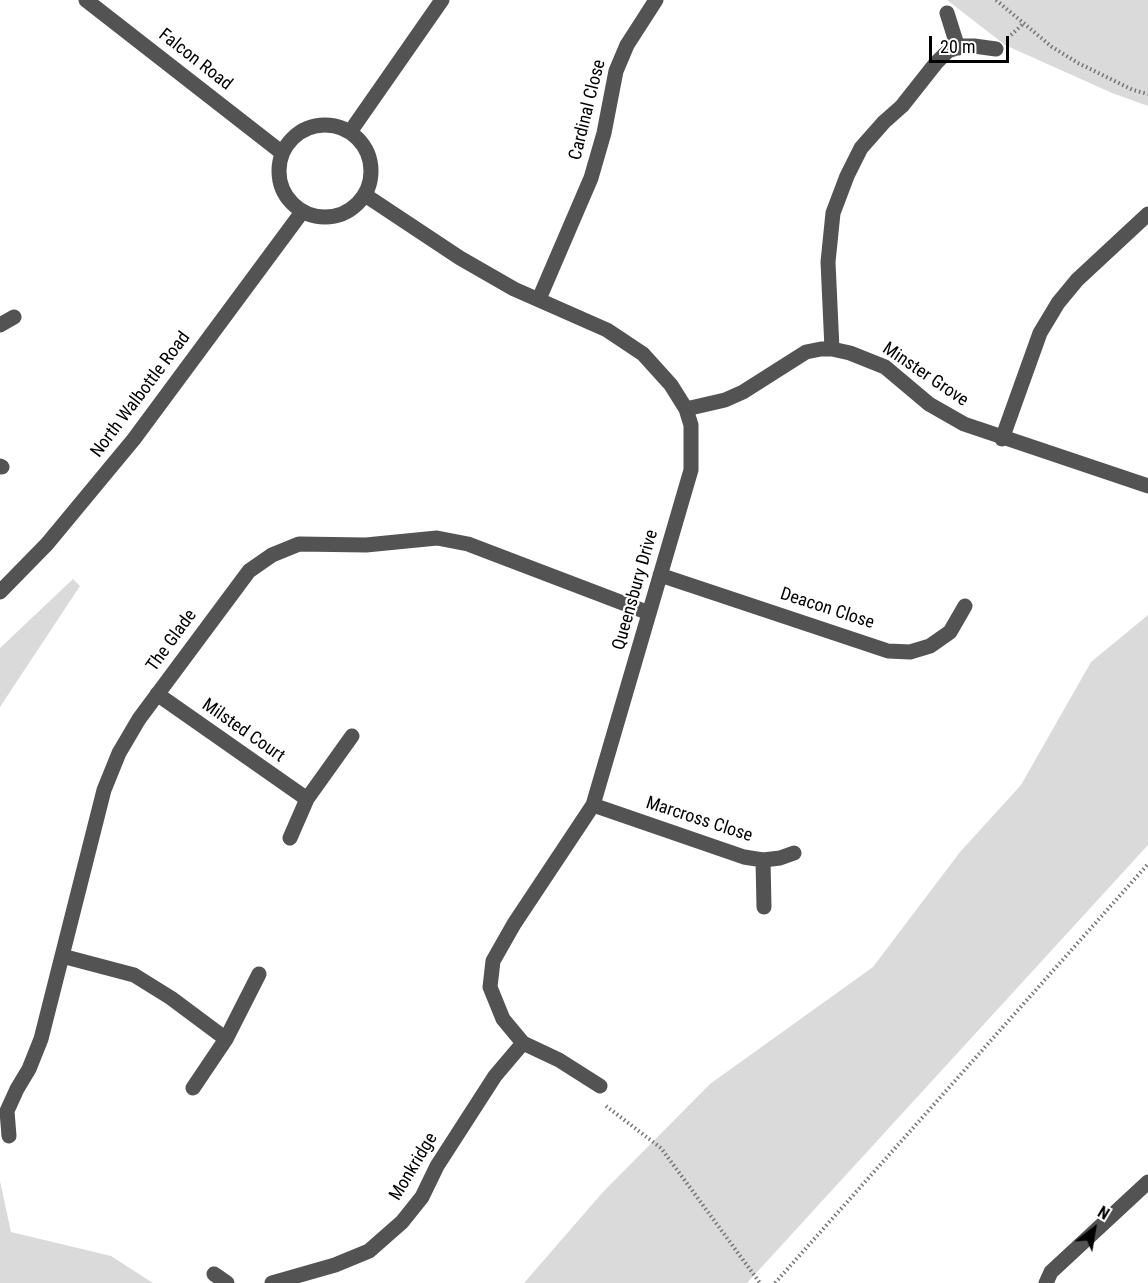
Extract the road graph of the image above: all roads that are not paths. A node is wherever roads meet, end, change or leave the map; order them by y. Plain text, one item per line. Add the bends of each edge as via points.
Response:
1 (86, 0) edge
2 (442, 0) edge
3 (656, 0) edge
4 (947, 13) dead end
5 (958, 48) junction
6 (996, 49) dead end
7 (350, 132) junction
8 (281, 152) junction
9 (365, 195) junction
10 (302, 212) junction
11 (1148, 214) edge
12 (539, 299) junction
13 (14, 317) dead end
14 (0, 325) edge
15 (832, 349) junction
16 (686, 409) junction
17 (1002, 438) junction
18 (1148, 486) edge
19 (660, 575) junction
20 (0, 592) edge
21 (965, 606) dead end
22 (650, 613) junction
23 (157, 694) junction
24 (352, 736) dead end
25 (307, 799) junction
26 (593, 806) junction
27 (290, 838) dead end
28 (794, 853) dead end
29 (763, 860) junction
30 (764, 907) dead end
31 (62, 956) junction
32 (259, 974) dead end
33 (226, 1039) junction
34 (523, 1042) junction
35 (600, 1086) road end
36 (193, 1088) dead end
37 (4, 1111) edge
38 (9, 1136) dead end
39 (1148, 1182) edge
40 (214, 1274) dead end
41 (227, 1283) edge
42 (272, 1283) edge
43 (1046, 1283) edge

1 - 8 street, Falcon Road
2 - 7 street
3 - 12 street, Cardinal Close via 616,70 591,178
4 - 5 street
5 - 6 street
5 - 15 street via 948,51 936,63 861,148 847,176 833,213 828,262
7 - 8 street via 318,125 303,130
7 - 9 street via 363,144 370,160 371,178
8 - 10 street via 281,187
9 - 10 street via 353,209 337,217 319,218
9 - 12 street, Queensbury Drive via 460,258
10 - 20 street, North Walbottle Road via 134,439 47,544
11 - 17 street via 1058,303 1040,333
12 - 16 street, Queensbury Drive via 608,330 643,354
13 - 14 street
15 - 16 street, Minster Grove via 806,352 743,392
15 - 17 street, Minster Grove via 885,367 929,404 964,424
16 - 19 street, Queensbury Drive via 691,425 691,470
17 - 18 street, Minster Grove
19 - 21 street, Deacon Close via 888,651 909,652 930,646 950,632
19 - 22 street, Queensbury Drive
22 - 23 street, The Glade via 468,543 437,538 366,546 298,544 249,571
22 - 26 street, Queensbury Drive
23 - 25 street, Milsted Court
23 - 31 street, The Glade via 119,753 104,790
24 - 25 street
25 - 27 street
26 - 29 street, Marcross Close
26 - 34 street, Queensbury Drive via 493,961 490,987 503,1019
28 - 29 street, Marcross Close
29 - 30 street
31 - 33 street via 134,975
31 - 37 street, The Glade via 41,1039 29,1069
32 - 33 street
33 - 36 street
34 - 35 street, Queensbury Drive
34 - 42 street, Monkridge via 495,1076 437,1166 422,1197 402,1222 369,1251
37 - 38 street, The Glade
39 - 43 street via 1052,1272
40 - 41 street

